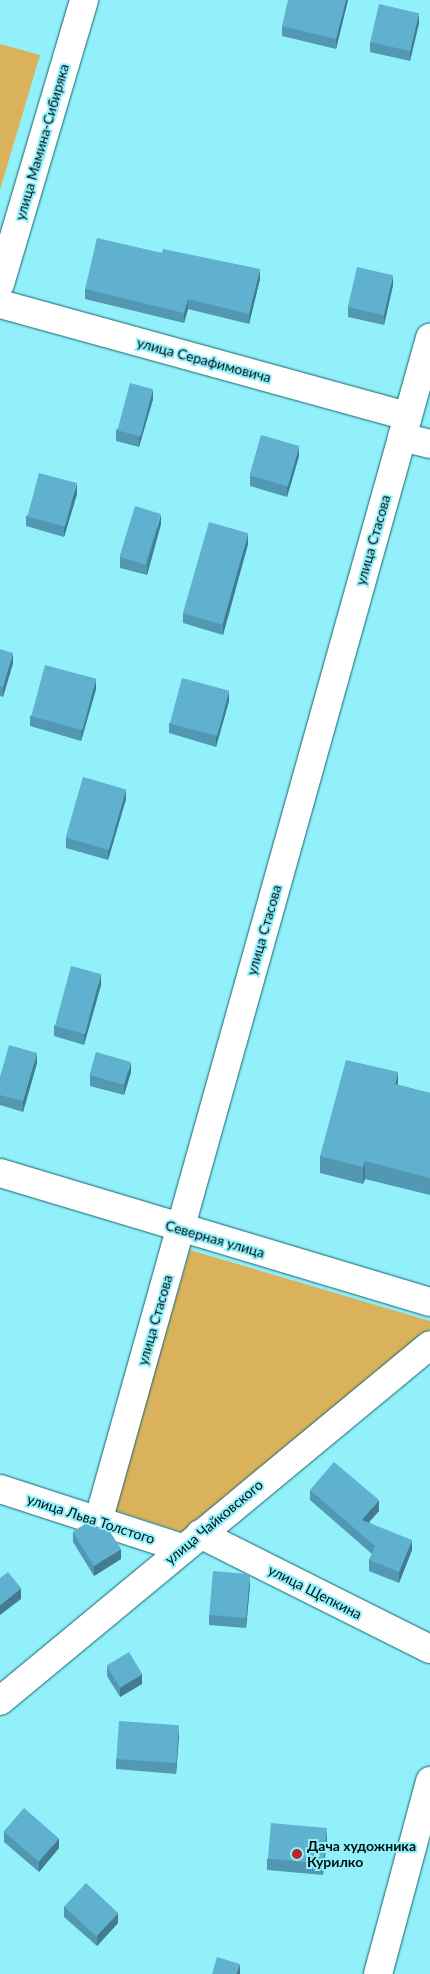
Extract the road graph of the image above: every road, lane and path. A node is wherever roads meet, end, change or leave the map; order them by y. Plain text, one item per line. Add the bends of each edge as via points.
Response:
1 (84, 0) edge
2 (0, 284) edge
3 (0, 304) edge
4 (430, 338) edge
5 (405, 427) junction
6 (430, 444) edge
7 (0, 1173) edge
8 (180, 1229) junction
9 (430, 1302) edge
10 (430, 1345) edge
11 (0, 1489) edge
12 (98, 1522) junction
13 (191, 1541) junction
14 (430, 1649) edge
15 (0, 1701) edge
16 (430, 1781) edge
17 (378, 1974) edge

1 - 2 street, улица Мамина-Сибиряка
3 - 5 street, улица Серафимовича
4 - 5 street, улица Стасова
5 - 6 street, улица Серафимовича
5 - 8 street, улица Стасова
7 - 8 street, Северная улица
8 - 9 street, Северная улица
8 - 12 street, улица Стасова
10 - 13 street, улица Чайковского
11 - 12 street, улица Льва Толстого
12 - 13 street, улица Льва Толстого
13 - 14 street, улица Щепкина
13 - 15 street, улица Чайковского
16 - 17 street

